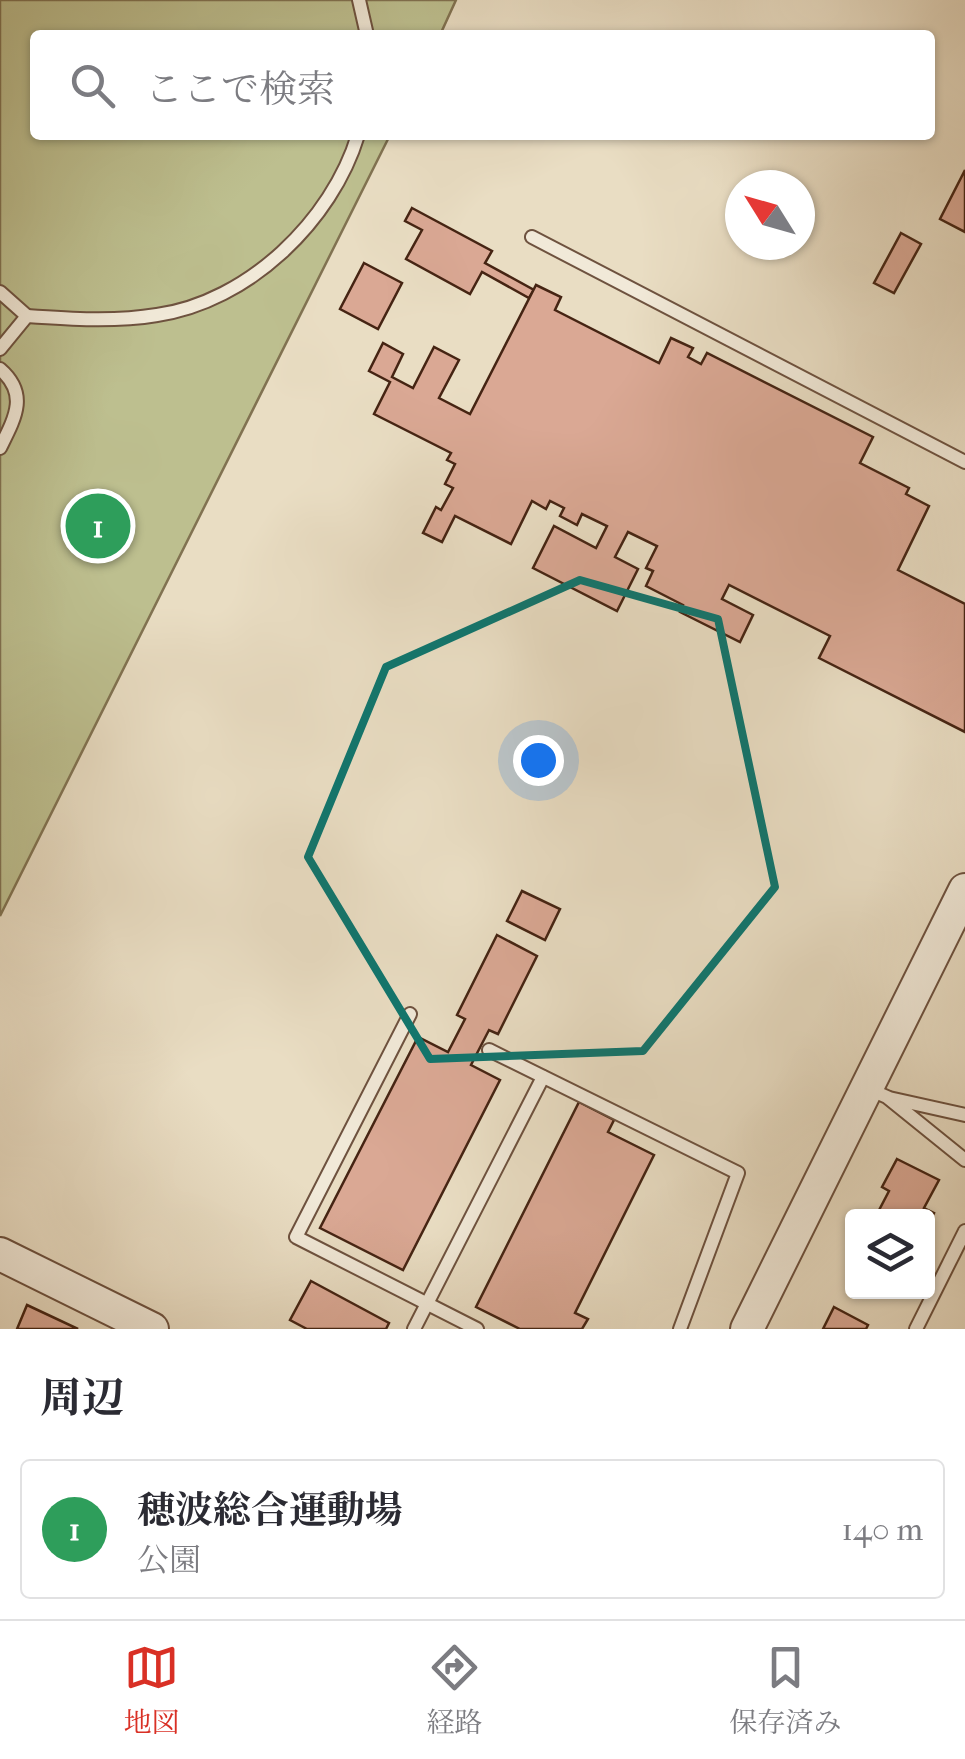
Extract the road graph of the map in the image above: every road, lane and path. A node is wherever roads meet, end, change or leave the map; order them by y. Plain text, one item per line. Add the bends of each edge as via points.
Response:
1 (360, 0) edge
2 (366, 30) edge
3 (356, 140) edge
4 (532, 237) dead end
5 (0, 292) edge
6 (28, 316) junction
7 (0, 349) edge
8 (0, 369) edge
9 (0, 448) edge
10 (965, 462) edge
11 (965, 890) edge
12 (410, 1014) dead end
13 (489, 1050) dead end
14 (544, 1078) junction
15 (877, 1092) junction
16 (964, 1111) edge
17 (965, 1160) edge
18 (965, 1231) edge
19 (0, 1254) edge
20 (427, 1304) junction
21 (152, 1329) edge
22 (414, 1329) edge
23 (477, 1329) edge
24 (680, 1329) edge
25 (747, 1329) edge
26 (916, 1329) edge

1 - 2 lane
3 - 6 lane via 316,218 284,254 245,280 160,315
4 - 10 lane
5 - 6 lane
6 - 7 lane
8 - 9 lane via 20,404
11 - 15 street
12 - 20 lane via 296,1237
13 - 14 lane
14 - 20 lane
14 - 24 lane via 738,1174
15 - 16 lane
15 - 17 lane
15 - 25 street
18 - 26 lane
19 - 21 street
20 - 22 lane
20 - 23 lane

